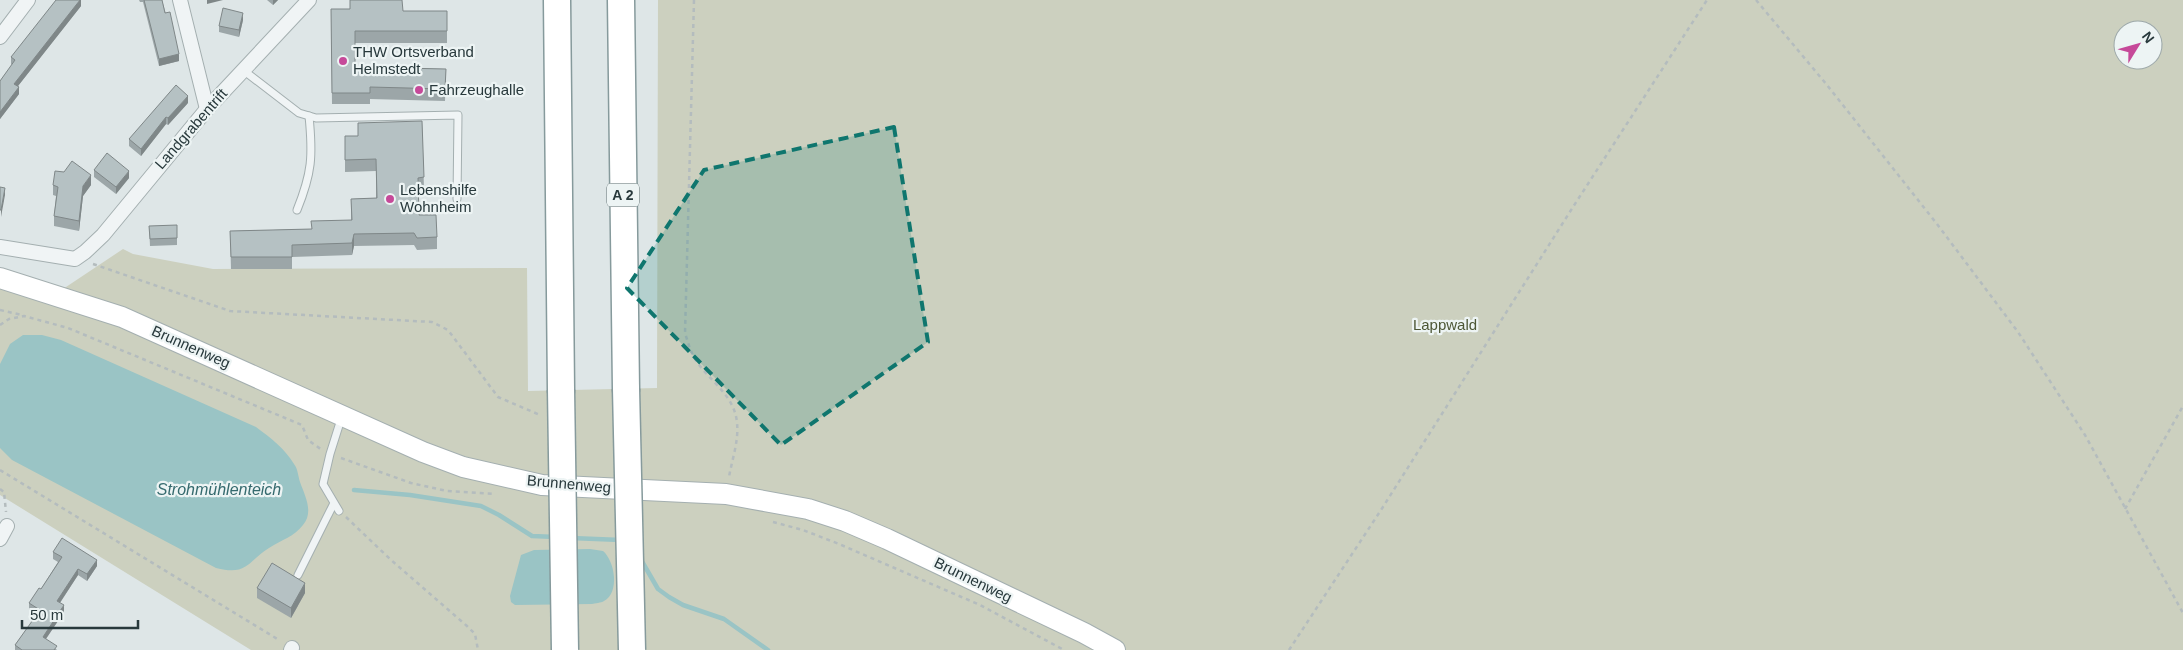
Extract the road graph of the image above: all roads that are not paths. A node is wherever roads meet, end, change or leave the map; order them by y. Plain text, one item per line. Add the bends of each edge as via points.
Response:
1 (28, 0) edge
2 (180, 0) edge
3 (309, 0) edge
4 (557, 0) edge
5 (621, 0) edge
6 (0, 37) edge
7 (243, 70) junction
8 (207, 109) junction
9 (309, 116) junction
10 (457, 199) dead end
11 (297, 210) dead end
12 (0, 247) edge
13 (0, 278) edge
14 (342, 416) junction
15 (334, 505) junction
16 (339, 512) road end
17 (7, 526) road end
18 (0, 539) edge
19 (298, 575) dead end
20 (565, 650) edge
21 (632, 650) edge
22 (1115, 650) edge

1 - 6 street
2 - 8 street
3 - 7 street, Landgrabentrift
4 - 20 highway, bridge
5 - 21 highway, A 2, bridge
7 - 8 street, Landgrabentrift
7 - 9 lane via 299,114
8 - 12 street, Landgrabentrift via 103,235 85,252 75,258
9 - 10 lane via 458,115
9 - 11 lane via 312,151 308,184
13 - 14 main road, Brunnenweg via 122,317
14 - 15 lane via 323,484
14 - 22 main road, Brunnenweg via 463,467 542,485 726,494 808,509 845,521 984,584
15 - 16 lane
15 - 19 lane
17 - 18 street

